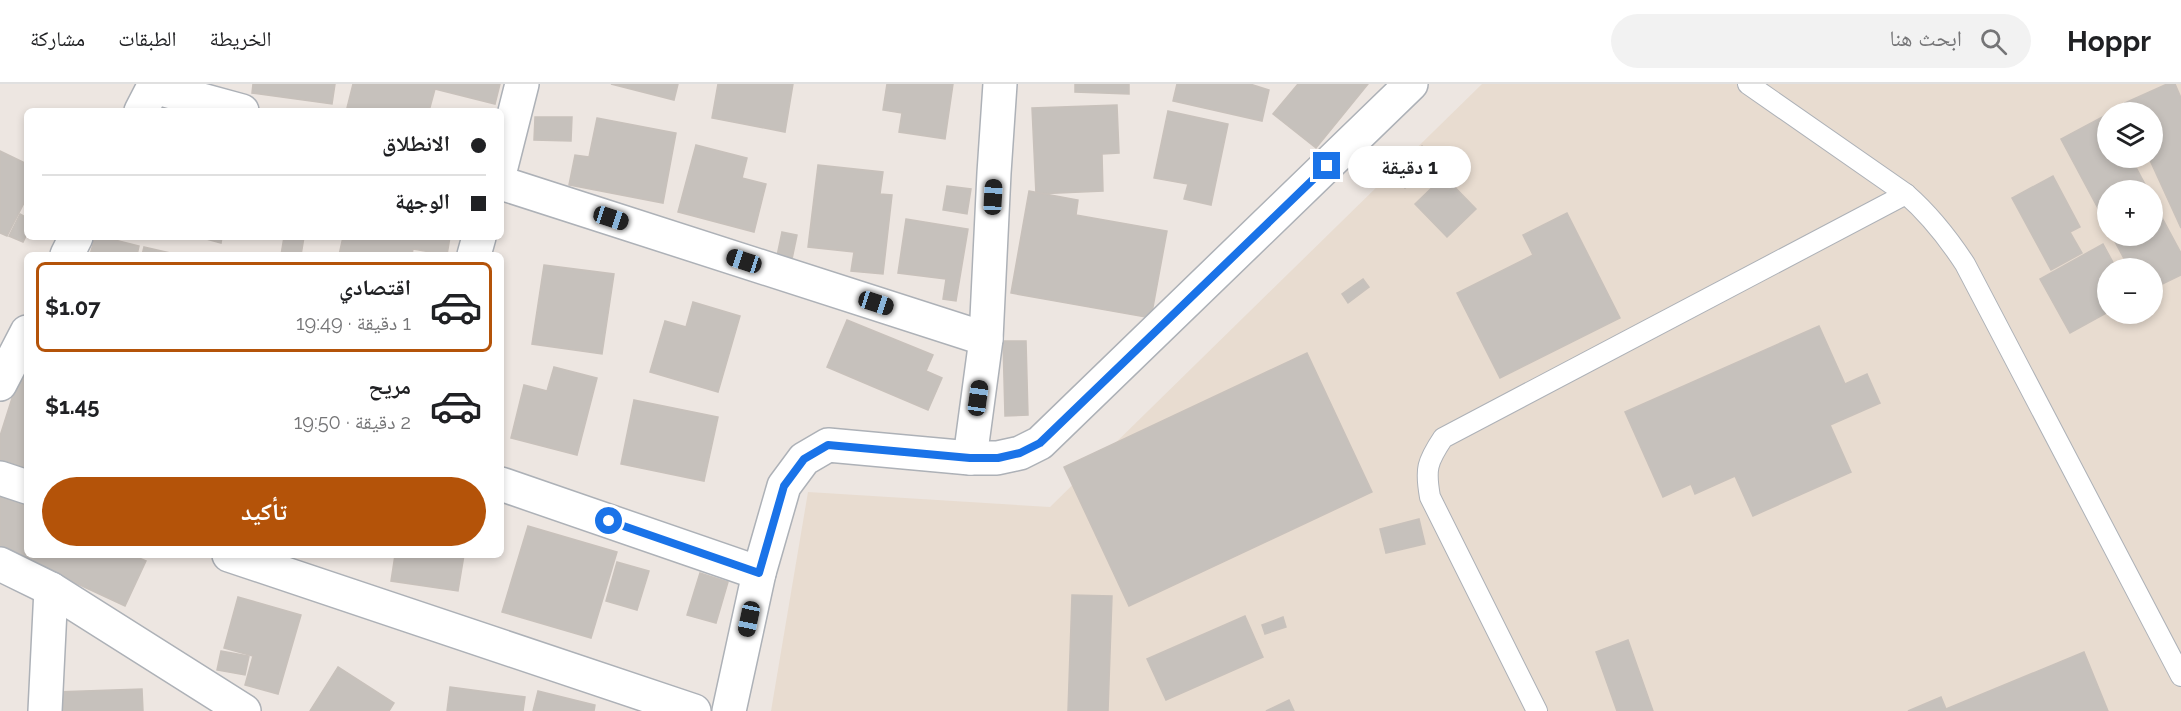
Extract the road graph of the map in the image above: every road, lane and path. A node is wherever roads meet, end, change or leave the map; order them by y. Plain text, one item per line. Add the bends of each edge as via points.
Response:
1 (522, 84) edge
2 (1000, 84) edge
3 (1411, 84) edge
4 (1748, 84) edge
5 (150, 94) edge
6 (226, 108) edge
7 (504, 155) edge
8 (504, 184) edge
9 (1906, 194) junction
10 (24, 338) edge
11 (986, 339) junction
12 (0, 384) edge
13 (970, 458) junction
14 (0, 478) edge
15 (504, 485) edge
16 (24, 486) edge
17 (238, 558) edge
18 (0, 564) edge
19 (759, 573) junction
20 (51, 589) junction
21 (2181, 676) edge
22 (45, 711) edge
23 (244, 711) edge
24 (694, 711) edge
25 (729, 711) edge
26 (1537, 711) edge

1 - 7 street
2 - 11 street
3 - 13 street via 1040,443 998,458
4 - 9 lane
5 - 6 street
8 - 11 street
9 - 21 lane via 1947,236 1965,264
9 - 26 lane via 1443,438 1431,457 1426,476 1430,497
10 - 12 street
11 - 13 street
13 - 19 street via 828,445 804,459 784,486
14 - 16 street
15 - 19 street
17 - 24 street
18 - 20 street
19 - 25 street
20 - 22 street
20 - 23 street

